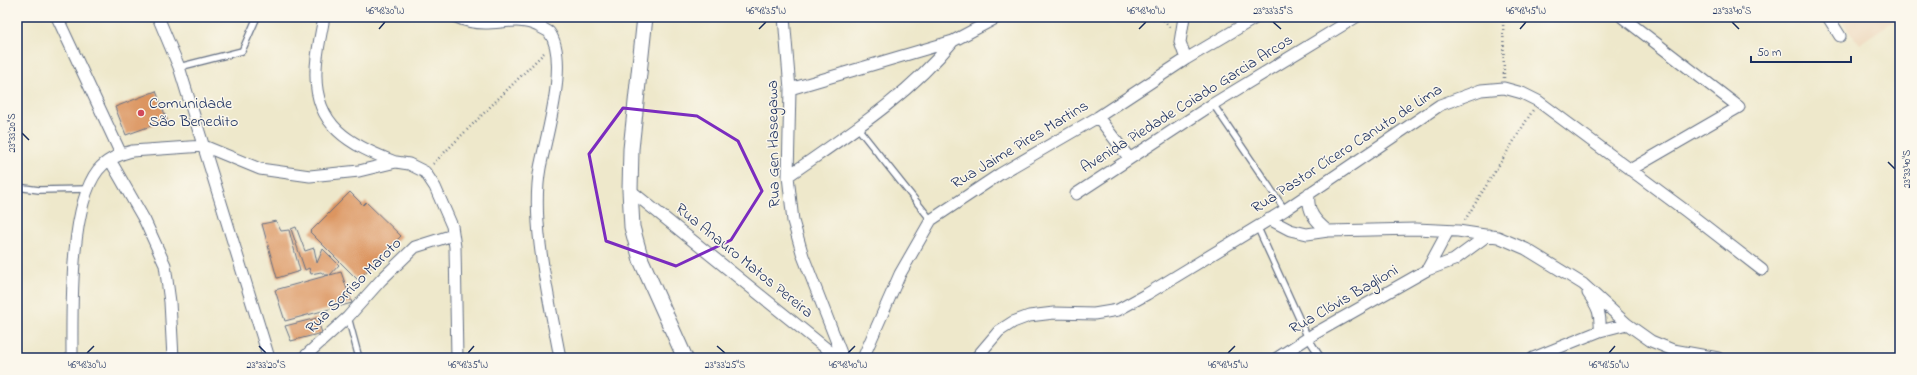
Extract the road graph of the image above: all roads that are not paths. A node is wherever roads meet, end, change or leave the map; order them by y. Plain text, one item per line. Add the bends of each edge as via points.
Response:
1 (57, 17) edge
2 (158, 17) edge
3 (257, 17) edge
4 (324, 17) edge
5 (456, 17) edge
6 (645, 17) edge
7 (784, 17) edge
8 (998, 17) edge
9 (1184, 17) edge
10 (1257, 17) edge
11 (1356, 17) edge
12 (1622, 17) edge
13 (1828, 17) edge
14 (1840, 36) dead end
15 (953, 41) junction
16 (1186, 59) junction
17 (178, 67) junction
18 (790, 89) junction
19 (1214, 104) junction
20 (1098, 117) junction
21 (857, 127) junction
22 (204, 146) junction
23 (121, 154) junction
24 (1129, 158) junction
25 (110, 160) junction
26 (396, 162) junction
27 (1630, 170) junction
28 (788, 176) junction
29 (17, 187) edge
30 (88, 189) junction
31 (630, 190) junction
32 (1308, 193) junction
33 (1076, 194) dead end
34 (1285, 210) junction
35 (1269, 219) junction
36 (931, 220) junction
37 (1257, 226) junction
38 (1328, 231) junction
39 (1453, 231) junction
40 (453, 235) junction
41 (1488, 236) junction
42 (1428, 270) junction
43 (1762, 270) dead end
44 (1582, 284) junction
45 (348, 317) junction
46 (1627, 324) junction
47 (1600, 331) junction
48 (1308, 338) junction
49 (72, 358) edge
50 (173, 358) edge
51 (269, 358) edge
52 (303, 358) edge
53 (359, 358) edge
54 (457, 358) edge
55 (560, 358) edge
56 (685, 358) edge
57 (838, 358) edge
58 (843, 358) edge
59 (863, 358) edge
60 (976, 358) edge
61 (1277, 358) edge
62 (1321, 358) edge
63 (1533, 358) edge
64 (1718, 358) edge

1 - 23 street
2 - 17 street
3 - 17 lane via 242,51
4 - 26 street via 316,72 319,103 335,130 371,153
5 - 55 street via 465,22 516,20 532,23 548,31 555,43 559,70 540,171 538,214 544,272
6 - 31 main road via 631,150
7 - 18 street, Rua Gen Hasegawa
8 - 15 street
9 - 16 street via 1180,42
10 - 16 street, Rua Jaime Pires Martins
11 - 19 street, Avenida Piedade Coiado Garcia Arcos
12 - 27 street via 1740,107
13 - 14 street
15 - 18 street
15 - 21 street via 915,83
16 - 20 street, Rua Jaime Pires Martins
17 - 22 street
18 - 28 street, Rua Gen Hasegawa
19 - 24 street, Avenida Piedade Coiado Garcia Arcos
19 - 34 lane
20 - 24 street
20 - 36 street, Rua Jaime Pires Martins via 1000,174
21 - 28 street
21 - 36 lane
22 - 23 street
22 - 26 street via 260,169 310,176 359,171
22 - 51 street
23 - 25 street
24 - 33 street, Avenida Piedade Coiado Garcia Arcos
25 - 30 street via 98,170
25 - 50 street via 165,265
26 - 40 street via 409,164 425,172 444,205
27 - 32 street, Rua Pastor Cícero Canuto de Lima via 1538,101 1504,88 1481,90 1440,105
27 - 43 street, Rua Pastor Cícero Canuto de Lima
28 - 58 street, Rua Gen Hasegawa via 793,221 803,256
29 - 30 lane via 39,190
30 - 49 street via 78,219 72,303
31 - 56 main road via 632,227 641,260
31 - 57 street, Rua Anauro Matos Pereira
32 - 34 street, Rua Pastor Cícero Canuto de Lima
32 - 38 street via 1309,210 1316,222
34 - 35 street, Rua Pastor Cícero Canuto de Lima
35 - 37 street, Rua Pastor Cícero Canuto de Lima
35 - 38 street via 1308,234
36 - 59 street, Rua Jaime Pires Martins via 900,274
37 - 48 lane
37 - 60 street, Rua Pastor Cícero Canuto de Lima via 1118,310 1094,314 1054,313 1029,316 1013,322 1000,331
38 - 39 street
39 - 41 street
39 - 42 street
40 - 45 street, Rua Sorriso Maroto via 415,247
40 - 54 street
41 - 42 street, Rua Clóvis Baglioni via 1454,260
41 - 44 street via 1498,237 1526,249
42 - 48 street, Rua Clóvis Baglioni
44 - 46 street
44 - 47 street via 1601,317
45 - 52 street, Rua Sorriso Maroto
45 - 53 lane
46 - 47 street
46 - 64 street via 1651,341 1673,350
47 - 63 street
48 - 61 street, Rua Clóvis Baglioni
48 - 62 lane

